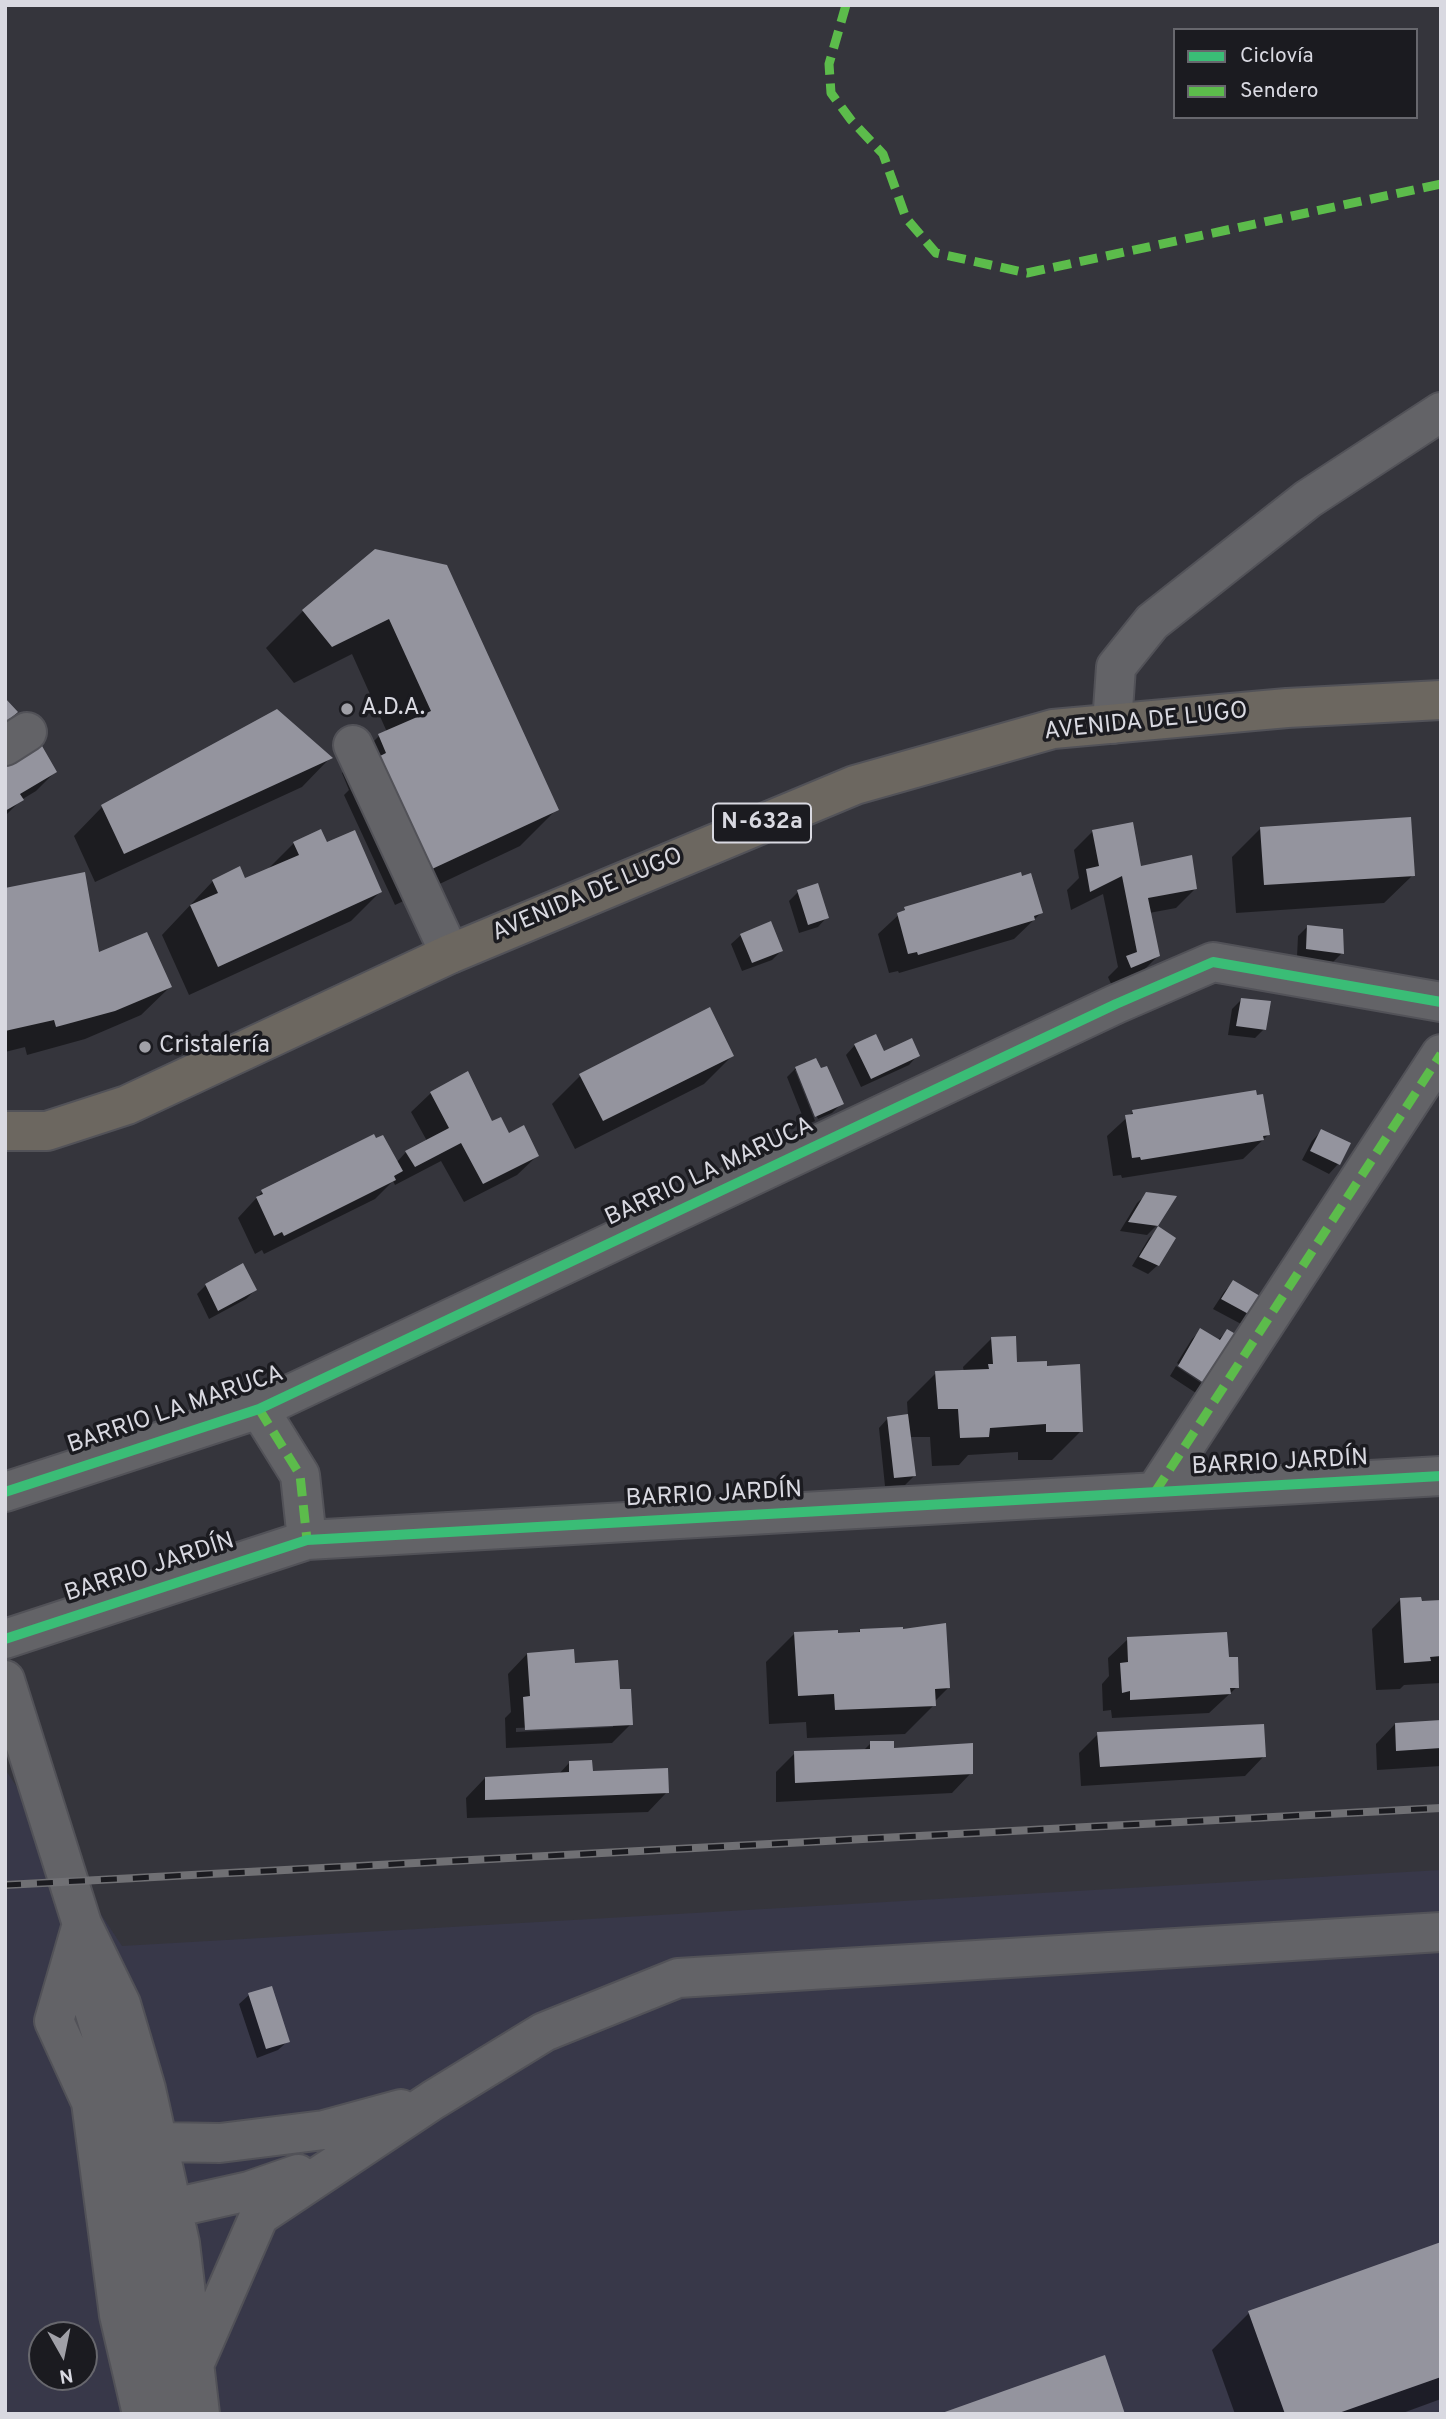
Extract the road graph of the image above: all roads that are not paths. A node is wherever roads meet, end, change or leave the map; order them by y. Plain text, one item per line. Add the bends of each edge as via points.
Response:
1 (1441, 412) edge
2 (1441, 700) edge
3 (1112, 724) junction
4 (353, 745) dead end
5 (450, 954) junction
6 (1441, 1002) edge
7 (1441, 1054) edge
8 (5, 1131) edge
9 (47, 1131) junction
10 (5, 1152) edge
11 (259, 1409) junction
12 (1441, 1476) edge
13 (5, 1492) edge
14 (1155, 1492) junction
15 (307, 1540) junction
16 (5, 1639) edge
17 (5, 1680) edge
18 (82, 1924) junction
19 (1441, 1932) edge
20 (433, 2100) junction
21 (347, 2158) junction
22 (144, 2184) junction
23 (194, 2365) junction
24 (142, 2414) edge
25 (173, 2414) edge
26 (200, 2414) edge

1 - 3 street via 1308,499 1152,622 1115,667
2 - 3 main road, AVENIDA DE LUGO / N-632a
3 - 5 main road, AVENIDA DE LUGO / N-632a via 1053,729 855,785
4 - 5 street
5 - 9 main road, AVENIDA DE LUGO / N-632a via 127,1105
6 - 11 street, BARRIO LA MARUCA via 1213,962
7 - 14 street
8 - 9 main road, AVENIDA DE LUGO / N-632a
9 - 10 street
11 - 13 street, BARRIO LA MARUCA
11 - 15 street via 300,1475
12 - 14 street, BARRIO JARDÍN
14 - 15 street, BARRIO JARDÍN
15 - 16 street, BARRIO JARDÍN
17 - 18 street
18 - 22 street via 121,2004 146,2089
18 - 22 street via 54,2021 91,2102
19 - 20 street via 678,1978 544,2032
20 - 21 street
20 - 22 street via 324,2130 220,2143
21 - 22 street via 249,2190
21 - 23 street via 259,2216
22 - 23 street via 180,2244
22 - 24 street via 119,2315
22 - 25 street via 145,2256
23 - 26 street

